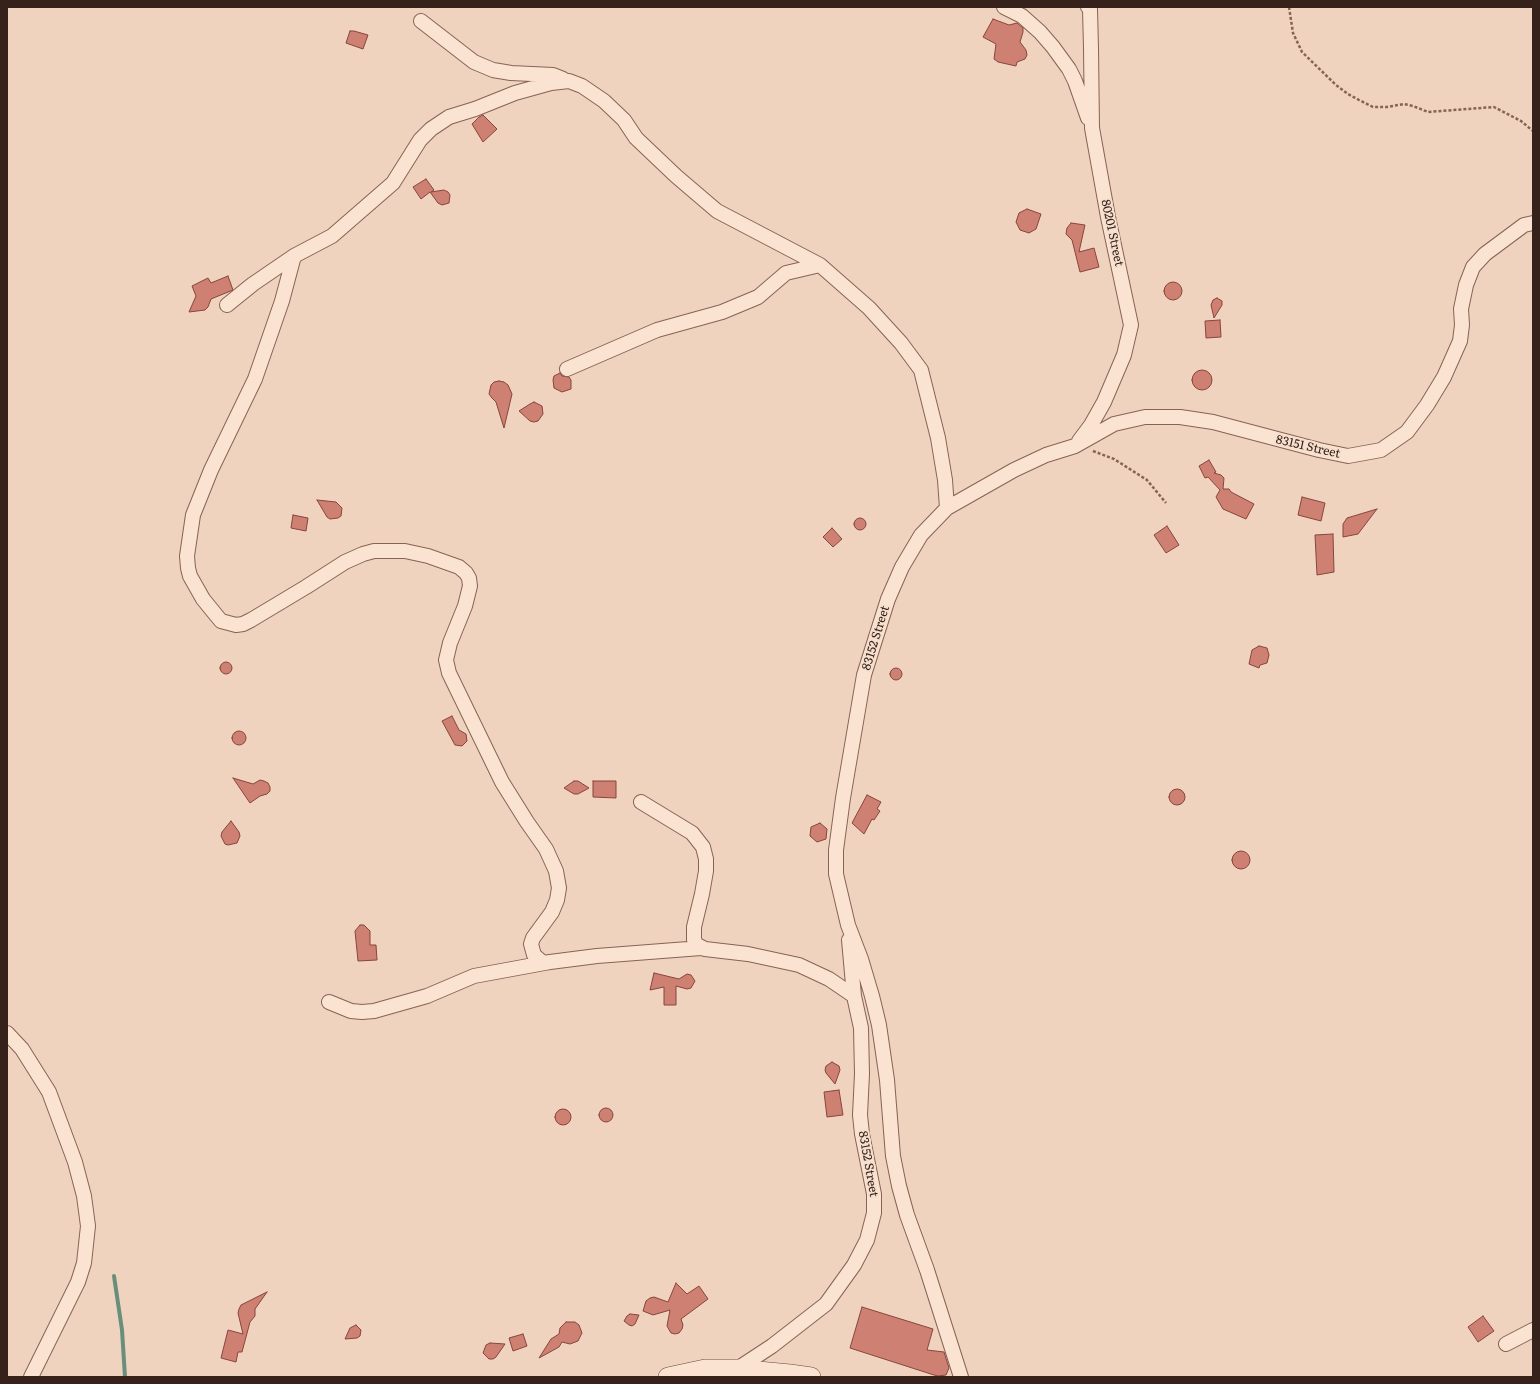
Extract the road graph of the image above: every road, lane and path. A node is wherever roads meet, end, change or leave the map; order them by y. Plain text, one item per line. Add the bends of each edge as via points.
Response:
1 (1004, 7) edge
2 (1088, 7) edge
3 (1289, 7) edge
4 (421, 21) dead end
5 (569, 81) junction
6 (1092, 128) junction
7 (1533, 131) edge
8 (1533, 223) edge
9 (294, 256) junction
10 (820, 265) junction
11 (226, 305) dead end
12 (567, 369) dead end
13 (1075, 446) junction
14 (1166, 503) dead end
15 (947, 508) junction
16 (641, 802) dead end
17 (848, 926) junction
18 (701, 948) junction
19 (550, 962) junction
20 (854, 996) junction
21 (329, 1002) dead end
22 (7, 1033) edge
23 (1533, 1330) edge
24 (1506, 1344) dead end
25 (737, 1369) junction
26 (31, 1377) edge
27 (668, 1377) edge
28 (811, 1377) edge
29 (961, 1377) edge

1 - 6 street via 1022,16 1053,47 1069,70
2 - 6 street, 80201 Street via 1092,48
3 - 7 path via 1293,34 1302,52 1336,85 1373,107 1387,108 1404,104 1428,112 1494,107 1521,121
4 - 5 street via 474,62 493,70 553,75
5 - 9 street via 515,93 449,117 420,140 388,188 332,236
5 - 10 street via 582,86 604,101 624,120 636,138 717,211
6 - 13 street, 80201 Street via 1131,325 1124,355 1104,402 1092,424
8 - 13 street, 83151 Street via 1524,226 1485,254 1473,267 1461,309 1460,341 1444,377 1407,432 1381,450 1348,456 1213,422 1180,417 1145,417 1114,424
9 - 11 street
9 - 19 street via 282,301 255,379 211,470 193,515 187,556 190,576 203,599 221,621 243,624 345,562 374,551 428,556 459,567 466,573 470,578 470,586 446,660 449,673 502,782 546,849 556,871 560,888 557,900 531,944 534,955 543,963
10 - 12 street via 786,274 758,297 722,312 657,330
10 - 15 street via 869,308 901,343 921,370 938,438
13 - 14 path via 1114,459 1147,480
13 - 15 street, 83152 Street via 1046,455 1014,470
15 - 17 street, 83152 Street via 921,536 902,567 888,600 864,675 848,761 836,850 836,874
16 - 18 street via 692,833 703,847 706,876 694,934 696,943
17 - 20 street, 83152 Street
17 - 29 street, 83152 Street via 861,959 879,1026 887,1080 893,1156 905,1207
18 - 19 street
18 - 20 street via 799,964 829,979
19 - 21 street via 474,976 427,996 374,1012 351,1011
20 - 25 street, 83152 Street via 861,1028 860,1115 874,1194 874,1214 867,1240 854,1265 826,1304 772,1346
22 - 26 street via 22,1049 49,1092 75,1162 84,1196 88,1226 84,1264 78,1282
23 - 24 street
25 - 27 street via 705,1369
25 - 28 street

